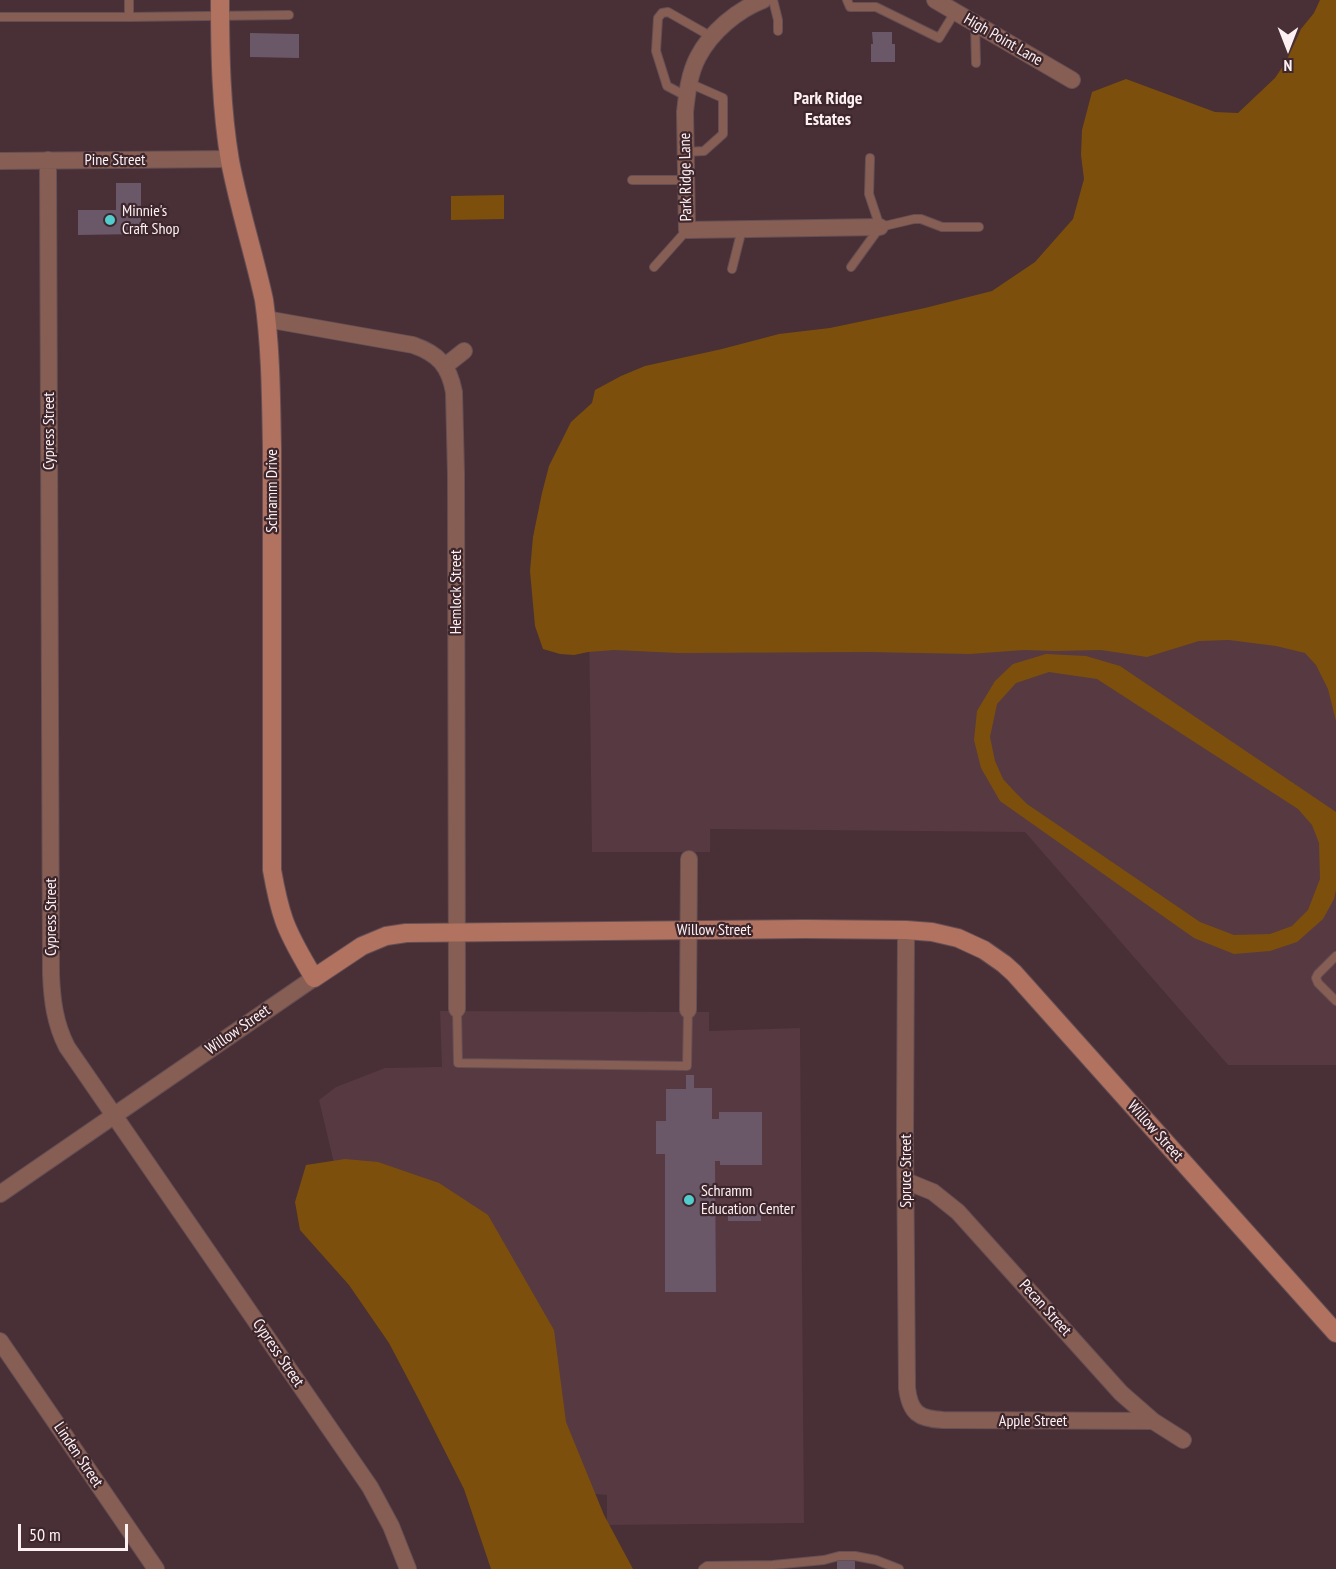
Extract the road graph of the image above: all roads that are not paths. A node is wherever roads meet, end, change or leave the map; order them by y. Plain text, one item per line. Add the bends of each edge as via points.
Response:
1 (129, 0) edge
2 (763, 0) edge
3 (773, 0) edge
4 (847, 0) edge
5 (935, 0) edge
6 (220, 8) edge
7 (955, 12) junction
8 (290, 15) dead end
9 (0, 17) edge
10 (129, 17) junction
11 (975, 24) junction
12 (778, 31) dead end
13 (712, 37) junction
14 (976, 63) dead end
15 (1072, 80) dead end
16 (688, 90) junction
17 (686, 152) junction
18 (870, 158) dead end
19 (230, 159) junction
20 (48, 160) junction
21 (0, 161) edge
22 (632, 180) dead end
23 (686, 180) junction
24 (880, 227) junction
25 (979, 227) dead end
26 (687, 230) junction
27 (742, 230) junction
28 (654, 267) dead end
29 (851, 267) dead end
30 (732, 269) dead end
31 (267, 319) junction
32 (464, 351) dead end
33 (445, 366) junction
34 (689, 859) dead end
35 (688, 930) junction
36 (906, 930) junction
37 (456, 932) junction
38 (1336, 956) edge
39 (314, 978) junction
40 (1336, 1001) edge
41 (457, 1009) joint
42 (688, 1010) joint
43 (115, 1115) junction
44 (906, 1181) junction
45 (0, 1194) edge
46 (1336, 1333) edge
47 (0, 1341) edge
48 (914, 1412) joint
49 (1154, 1421) junction
50 (1183, 1440) dead end
51 (705, 1567) edge
52 (156, 1569) edge
53 (408, 1569) edge
54 (899, 1569) edge

1 - 10 lane
2 - 13 street, Park Ridge Lane via 743,10
3 - 12 lane
4 - 7 lane via 850,7 876,7 939,38
5 - 7 street, High Point Lane
6 - 8 lane
6 - 10 lane
6 - 19 street, Schramm Drive
7 - 11 street, High Point Lane
9 - 10 lane
11 - 14 lane
11 - 15 street, High Point Lane
13 - 16 street, Park Ridge Lane via 698,57
13 - 16 lane via 668,12 658,18 656,51 667,86
16 - 17 street, Park Ridge Lane
16 - 17 lane via 723,98 723,134 704,151
17 - 23 street, Park Ridge Lane
18 - 24 lane via 869,194
19 - 20 street, Pine Street
19 - 31 street, Schramm Drive
20 - 21 street, Pine Street
20 - 43 street, Cypress Street via 52,995 58,1028 67,1047
22 - 23 lane
23 - 26 street, Park Ridge Lane
24 - 25 lane via 914,219 942,227
24 - 27 street, Park Ridge Lane
24 - 29 lane
26 - 27 street, Park Ridge Lane
26 - 28 lane
27 - 30 lane
31 - 33 street via 413,345 439,358
31 - 39 street, Schramm Drive via 272,448 272,870 284,920
32 - 33 street
33 - 37 street, Hemlock Street via 454,392 456,474
34 - 35 street
35 - 36 street, Willow Street
35 - 37 street, Willow Street
35 - 42 street
36 - 44 street, Spruce Street
36 - 46 street, Willow Street via 958,938 1004,964
37 - 39 street, Willow Street via 386,936 362,946
37 - 41 street, Hemlock Street
38 - 40 lane via 1316,978
39 - 43 street, Willow Street
41 - 42 lane via 458,1063 687,1066
43 - 45 street, Willow Street
43 - 53 street, Cypress Street via 370,1487
44 - 48 street, Spruce Street via 907,1388
44 - 49 street, Pecan Street via 933,1192 958,1212 1121,1393
47 - 52 street, Linden Street
48 - 49 street, Apple Street via 933,1420
49 - 50 street, Pecan Street
51 - 54 lane via 855,1556

